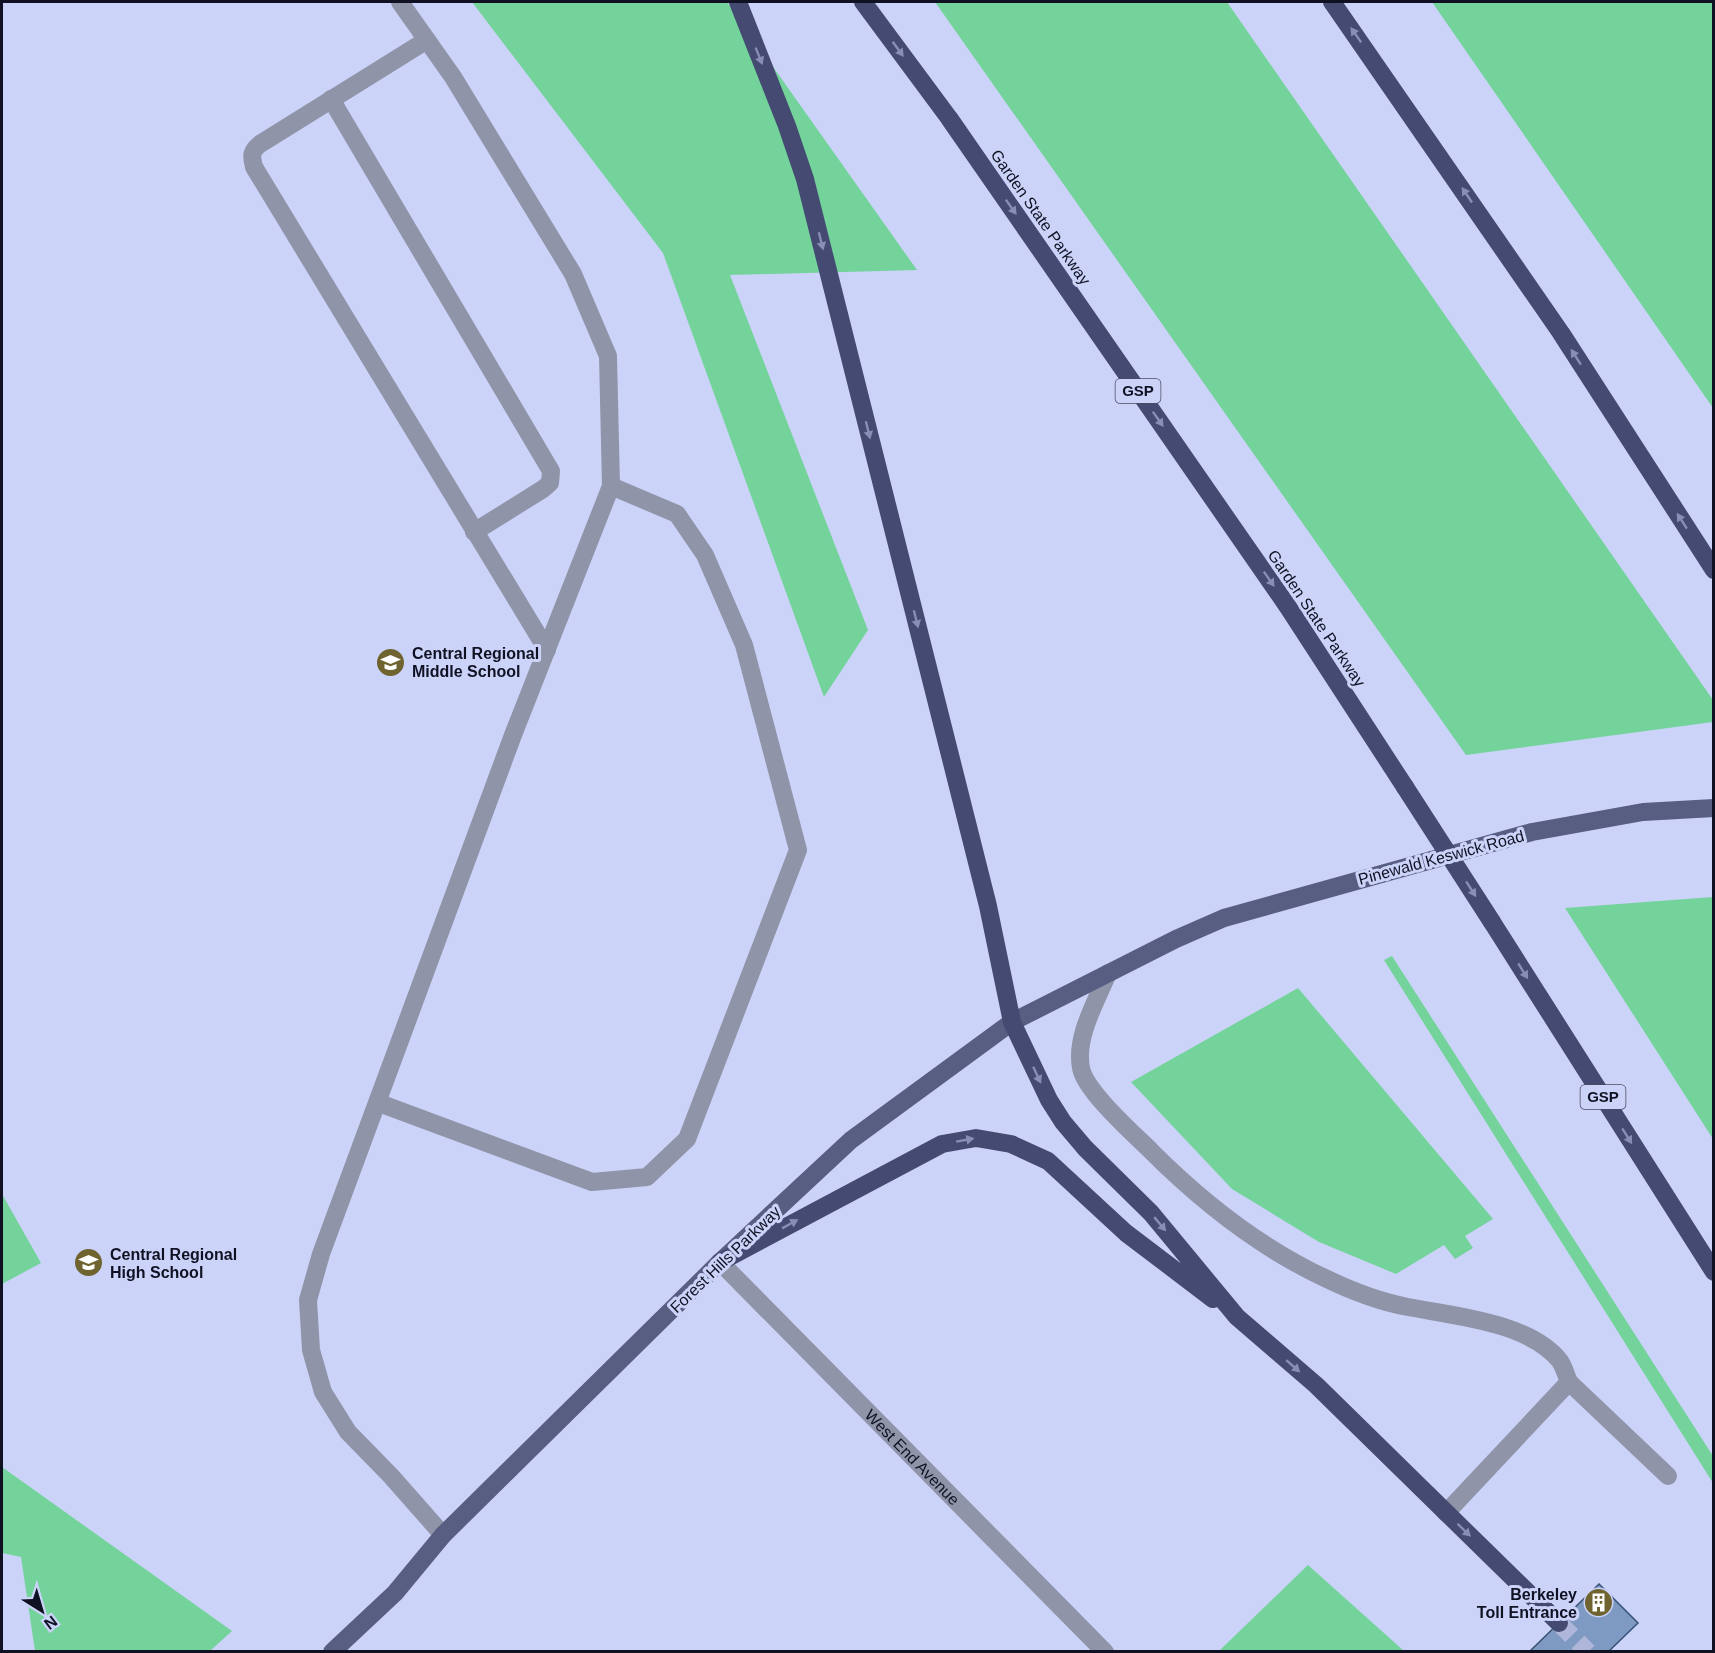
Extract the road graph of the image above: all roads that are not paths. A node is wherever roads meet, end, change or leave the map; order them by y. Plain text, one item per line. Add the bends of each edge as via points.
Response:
1 (400, 2) edge
2 (738, 2) edge
3 (863, 2) edge
4 (1332, 2) edge
5 (427, 40) junction
6 (332, 99) junction
7 (611, 486) junction
8 (474, 532) junction
9 (1713, 570) edge
10 (547, 650) junction
11 (1713, 808) edge
12 (1176, 939) joint
13 (1108, 973) junction
14 (1012, 1022) junction
15 (379, 1103) junction
16 (720, 1262) junction
17 (1713, 1272) edge
18 (1237, 1317) junction
19 (1569, 1382) junction
20 (1668, 1476) dead end
21 (1446, 1513) junction
22 (443, 1535) junction
23 (1559, 1623) tunnel mouth
24 (332, 1652) edge
25 (1105, 1652) edge

1 - 5 street
2 -> 14 highway via 805,179 988,906
3 -> 17 highway, Garden State Parkway / GSP, bridge via 949,118 1288,607
9 -> 4 highway via 1561,333
5 - 6 street
5 - 7 street via 573,274 608,356
6 - 8 street via 551,471 550,483 543,489
6 - 8 street via 253,150 251,158
7 - 10 street
7 - 15 street via 677,514 705,555 744,645 798,850 687,1139 647,1177 592,1182
8 - 10 street
10 - 15 street
11 - 12 main road, Pinewald Keswick Road via 1643,812 1532,832 1224,918
12 - 13 main road, Forest Hills Parkway
13 - 14 main road, Forest Hills Parkway
13 - 19 street via 1082,1041 1081,1070 1112,1111 1190,1189 1267,1247 1328,1280 1382,1300 1491,1323 1528,1337 1552,1353
14 - 16 main road, Forest Hills Parkway via 851,1140
14 -> 18 highway via 1063,1122 1151,1213
15 - 22 street via 321,1254 309,1300 311,1350 323,1392 348,1432
16 -> 18 highway via 942,1144 976,1138 1011,1144 1048,1161 1126,1233
16 - 22 main road, Forest Hills Parkway
16 - 25 street, West End Avenue
18 -> 21 highway via 1316,1385
19 - 20 street
19 - 21 street
21 -> 23 highway
22 - 24 main road, Forest Hills Parkway via 395,1593

